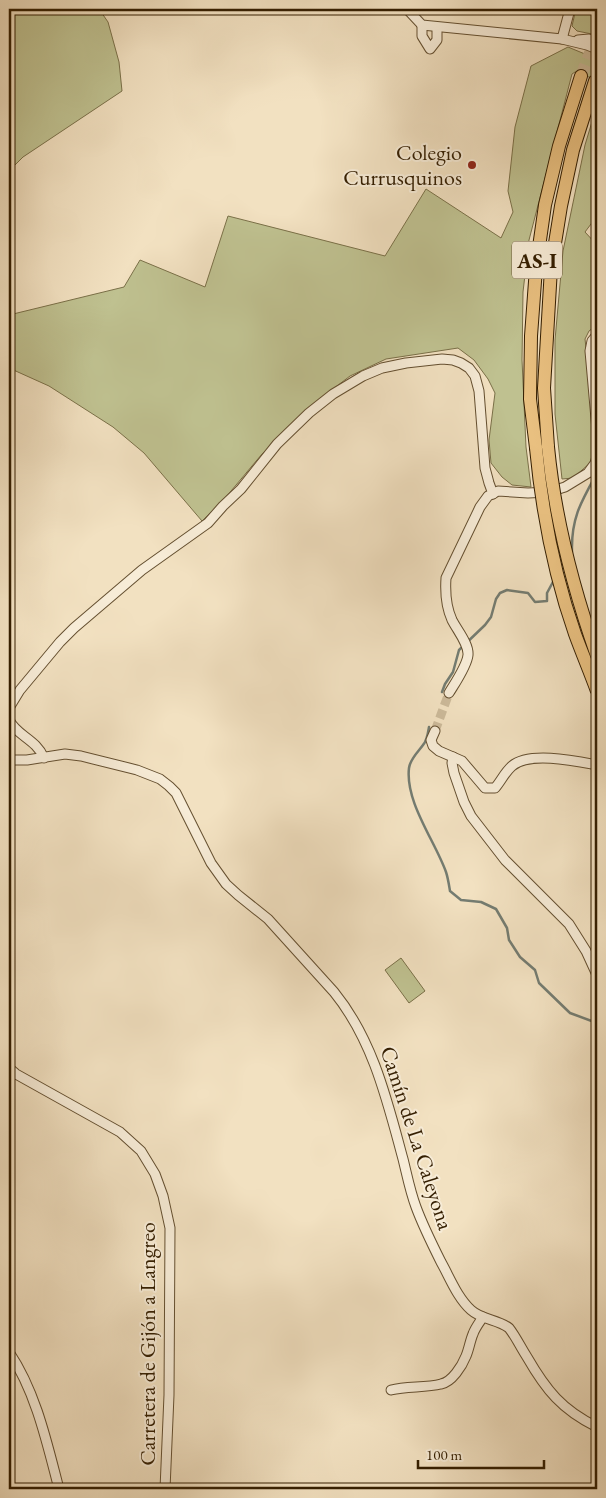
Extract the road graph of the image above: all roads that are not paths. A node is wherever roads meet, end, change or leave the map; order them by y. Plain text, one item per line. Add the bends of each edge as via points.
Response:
1 (407, 9) edge
2 (570, 9) edge
3 (422, 25) junction
4 (437, 28) junction
5 (567, 40) junction
6 (597, 41) edge
7 (597, 49) edge
8 (581, 76) tunnel mouth
9 (595, 82) tunnel mouth
10 (597, 335) edge
11 (597, 430) edge
12 (542, 448) junction
13 (597, 455) edge
14 (493, 494) junction
15 (597, 656) edge
16 (597, 691) edge
17 (449, 693) tunnel mouth
18 (9, 708) edge
19 (9, 720) edge
20 (434, 731) tunnel mouth
21 (453, 757) junction
22 (44, 758) junction
23 (9, 760) edge
24 (597, 765) edge
25 (597, 975) edge
26 (9, 1068) edge
27 (483, 1317) junction
28 (9, 1352) edge
29 (391, 1390) dead end
30 (597, 1427) edge
31 (59, 1489) edge
32 (165, 1489) edge

1 - 3 street
2 - 5 street
3 - 4 street
3 - 4 street via 422,36 430,49 437,40
4 - 5 street
5 - 6 street
5 - 7 street
8 - 12 highway, AS-I via 554,165 536,268 530,399
9 - 12 highway, AS-I via 573,150 551,268
10 - 11 street via 590,351
12 - 15 highway, AS-I, bridge via 574,585
12 - 16 highway, AS-I, bridge via 543,509 554,558 575,633
13 - 14 street via 588,473 565,487 548,492 498,491
14 - 17 street via 480,507 446,578 449,611 468,656
14 - 18 street via 485,468 478,383 469,368 462,362 442,359 382,368 363,376 309,413 277,444 208,523 142,570 74,628 20,690
19 - 22 street via 14,728 35,743
20 - 21 street via 433,746
21 - 24 street via 466,764 485,788 490,789 500,783 513,764 527,759
21 - 25 street via 454,773 471,816 505,860 569,924
22 - 23 street, Camín de La Caleyona
22 - 27 street, Camín de La Caleyona via 65,754 81,756 137,770 169,786 176,793 221,878 268,919 341,1000 370,1051 385,1092 415,1205 430,1239 463,1301
26 - 32 street, Carretera de Gijón a Langreo via 120,1132 141,1151 156,1174 170,1228
27 - 29 street via 466,1356 449,1381
27 - 30 street, Camín de La Caleyona via 509,1328 557,1400 582,1420
28 - 31 street via 28,1387

